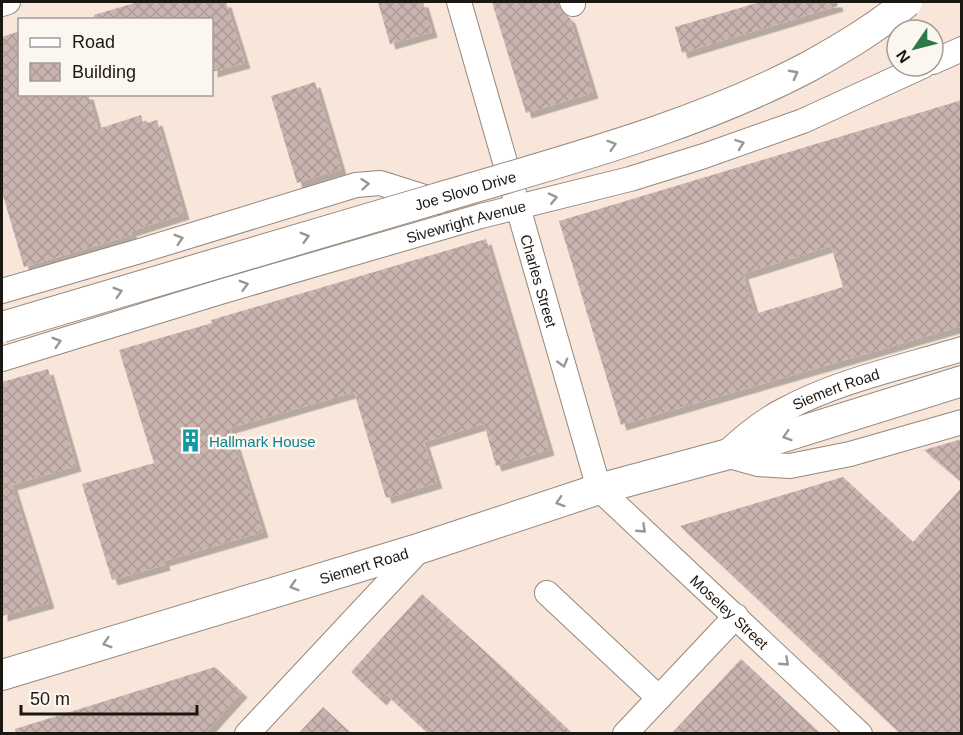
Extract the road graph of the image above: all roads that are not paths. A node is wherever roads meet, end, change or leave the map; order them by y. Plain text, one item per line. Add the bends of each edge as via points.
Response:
1 (8, 2) edge
2 (459, 2) edge
3 (907, 2) edge
4 (2, 4) edge
5 (962, 49) edge
6 (945, 57) edge
7 (897, 78) edge
8 (517, 206) junction
9 (481, 216) junction
10 (2, 291) edge
11 (2, 327) edge
12 (962, 349) edge
13 (2, 359) edge
14 (962, 381) edge
15 (962, 422) edge
16 (725, 454) junction
17 (599, 489) junction
18 (421, 548) junction
19 (547, 593) dead end
20 (736, 616) junction
21 (2, 675) edge
22 (659, 698) junction
23 (247, 734) edge
24 (625, 734) edge
25 (860, 734) edge

1 - 4 street
2 - 8 street, Charles Street
11 -> 3 main road, Joe Slovo Drive, bridge via 659,130 739,101 798,72 838,51
5 - 6 street
8 -> 7 street, Sivewright Avenue via 630,179 704,156 802,122
8 - 9 street, Sivewright Avenue
8 -> 17 street, Charles Street
10 -> 9 street via 356,185 380,183
13 -> 9 street, Sivewright Avenue
12 - 16 street, Siemert Road via 805,399 748,432
14 -> 16 main road, Siemert Road
15 - 16 street via 850,454 790,466 758,464
16 - 17 main road, Siemert Road
17 -> 18 main road, Siemert Road
17 -> 20 street, Moseley Street
18 -> 21 main road, Siemert Road
18 - 23 street
19 - 22 street
20 - 22 street
20 -> 25 street, Moseley Street
22 - 24 street

